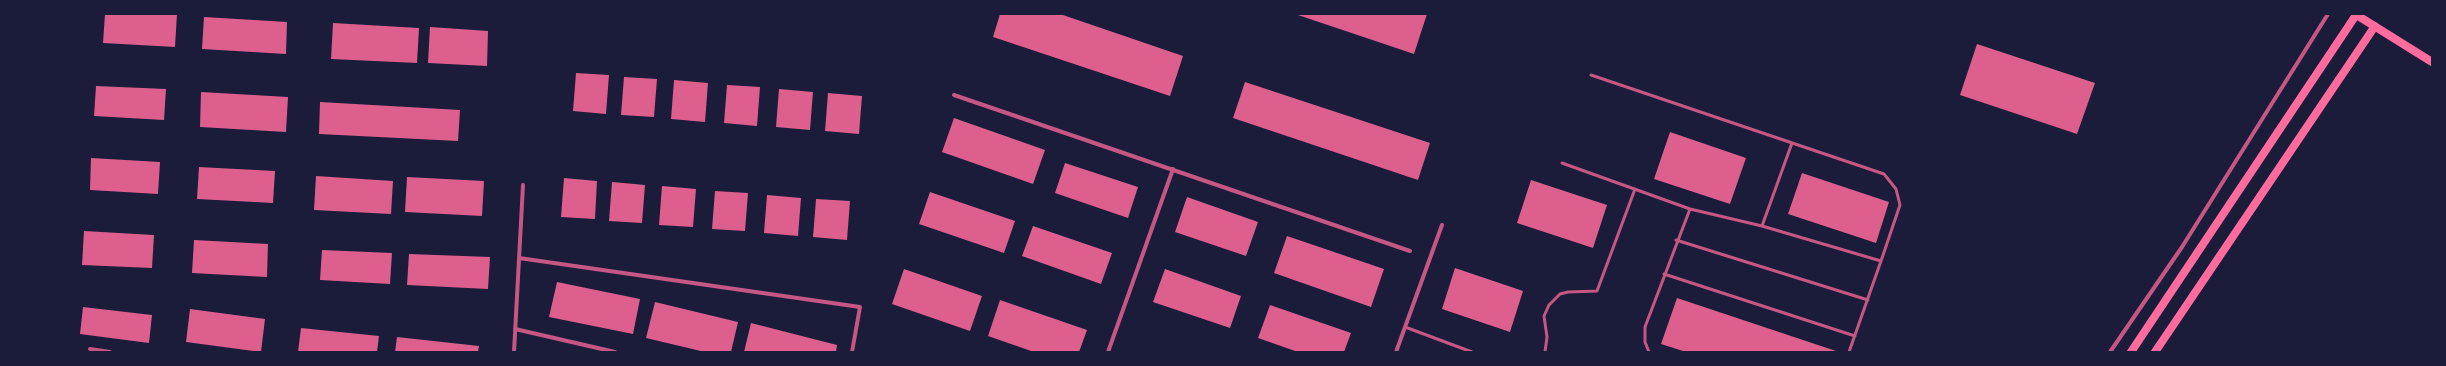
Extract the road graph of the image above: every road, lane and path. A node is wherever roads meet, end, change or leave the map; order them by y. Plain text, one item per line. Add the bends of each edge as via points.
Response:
1 (2328, 14) edge
2 (2355, 14) edge
3 (2375, 26) junction
4 (2432, 62) edge
5 (1591, 75) dead end
6 (954, 95) dead end
7 (1792, 143) junction
8 (1562, 164) dead end
9 (1173, 169) junction
10 (523, 185) dead end
11 (1636, 189) junction
12 (1690, 209) junction
13 (1442, 225) dead end
14 (1762, 226) junction
15 (1676, 240) junction
16 (1410, 251) dead end
17 (519, 258) junction
18 (1881, 261) junction
19 (1664, 274) junction
20 (1868, 300) junction
21 (1405, 327) junction
22 (515, 329) junction
23 (1855, 336) junction
24 (90, 349) dead end
25 (110, 352) edge
26 (514, 352) edge
27 (615, 352) edge
28 (852, 352) edge
29 (1108, 352) edge
30 (1396, 352) edge
31 (1472, 352) edge
32 (1545, 352) edge
33 (1649, 352) edge
34 (1849, 352) edge
35 (2110, 352) edge
36 (2132, 352) edge
37 (2156, 352) edge

1 - 35 street via 2182,247
2 - 3 main road
2 - 36 main road
3 - 4 main road
3 - 37 main road
5 - 7 lane
6 - 9 street
7 - 14 lane
7 - 18 lane via 1884,174 1893,184 1900,205
8 - 11 lane
9 - 16 street
9 - 29 street
10 - 17 street
11 - 12 lane
11 - 32 lane via 1597,291 1560,294 1548,305 1544,316 1547,337
12 - 14 lane
12 - 15 lane
13 - 21 street
14 - 18 lane
15 - 19 lane
15 - 20 lane
17 - 22 street
17 - 28 street via 860,307
18 - 20 lane
19 - 23 lane
19 - 33 lane via 1645,327 1645,342
20 - 23 lane
21 - 30 street
21 - 31 lane
22 - 26 street
22 - 27 street
23 - 34 lane
24 - 25 street

